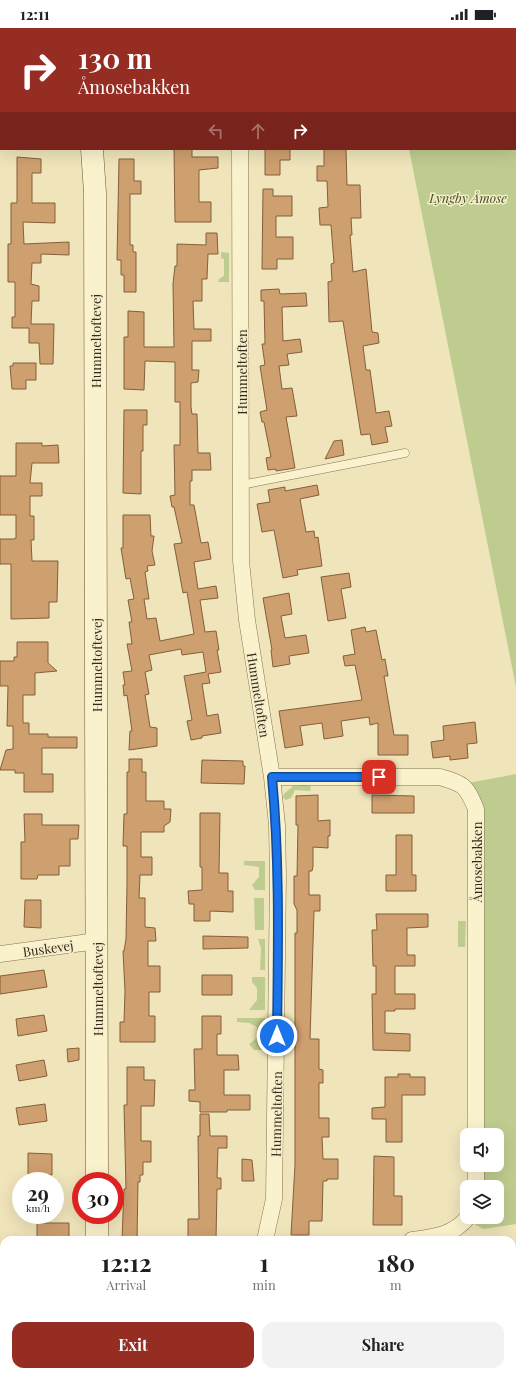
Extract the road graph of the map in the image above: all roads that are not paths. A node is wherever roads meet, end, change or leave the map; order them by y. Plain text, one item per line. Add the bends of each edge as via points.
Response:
1 (92, 150) edge
2 (240, 150) edge
3 (405, 453) dead end
4 (241, 485) junction
5 (272, 777) junction
6 (97, 941) junction
7 (0, 954) edge
8 (476, 1128) edge
9 (97, 1172) edge
10 (97, 1224) edge
11 (462, 1224) edge
12 (97, 1236) edge
13 (266, 1236) edge
14 (430, 1236) edge

1 - 6 street, Hummeltoftevej via 95,193
2 - 4 street, Hummeltoften
3 - 4 lane
4 - 5 street, Hummeltoften via 241,561 247,620
5 - 8 street, Åmosebakken via 440,777 460,783 470,794 476,809
5 - 13 street, Hummeltoften via 277,825 278,876 276,1132 274,1199
6 - 7 street, Buskevej
6 - 9 street, Hummeltoftevej
10 - 12 street
11 - 14 street via 449,1232

